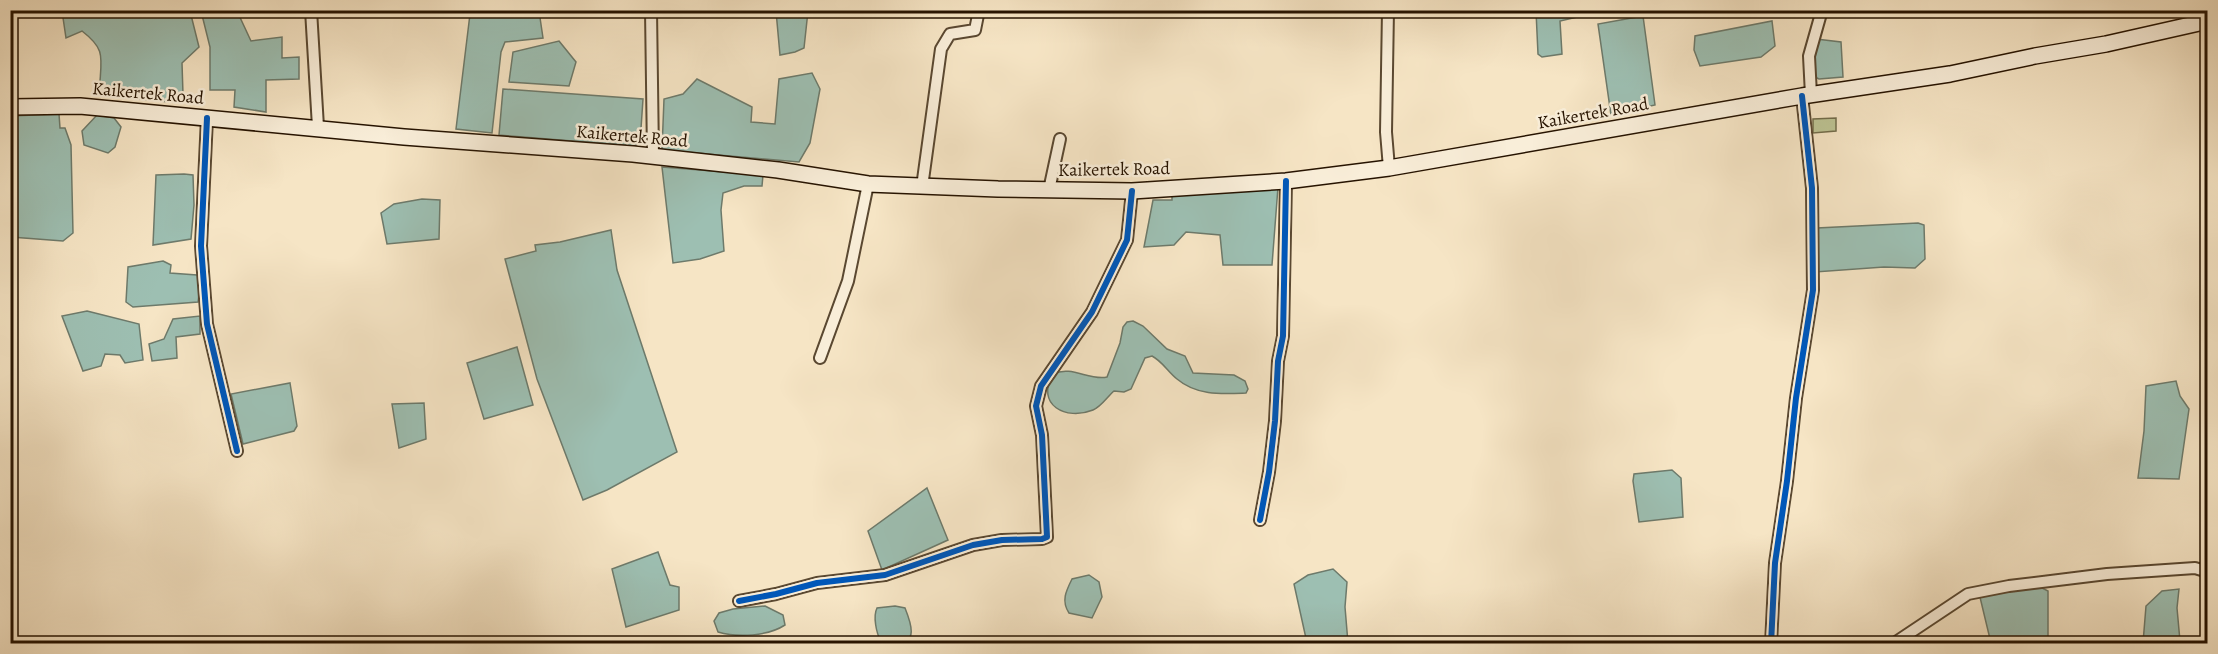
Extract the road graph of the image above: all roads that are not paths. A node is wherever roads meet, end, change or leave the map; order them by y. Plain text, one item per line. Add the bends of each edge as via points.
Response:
1 (311, 10) edge
2 (651, 10) edge
3 (979, 10) edge
4 (1388, 10) edge
5 (1822, 10) edge
6 (2208, 21) edge
7 (1806, 96) junction
8 (10, 107) edge
9 (207, 118) junction
10 (318, 127) junction
11 (1060, 139) dead end
12 (653, 156) junction
13 (1389, 168) junction
14 (1286, 181) junction
15 (868, 184) junction
16 (922, 187) junction
17 (1049, 190) junction
18 (1132, 191) junction
19 (819, 358) dead end
20 (237, 451) dead end
21 (1260, 520) dead end
22 (2208, 572) edge
23 (739, 601) dead end
24 (1771, 644) edge
25 (1893, 644) edge

1 - 10 street
2 - 12 street
3 - 16 street via 975,30 950,34 941,49
4 - 13 street
5 - 7 street via 1809,56
6 - 7 main road, Kaikertek Road via 1950,74
7 - 13 main road, Kaikertek Road
7 - 24 street via 1813,290 1774,563
8 - 9 main road, Kaikertek Road via 80,106
9 - 10 main road, Kaikertek Road
9 - 20 street via 201,246 207,324
10 - 12 main road, Kaikertek Road
11 - 17 street
12 - 15 main road, Kaikertek Road
13 - 14 main road, Kaikertek Road
14 - 18 main road, Kaikertek Road
14 - 21 street via 1283,336
15 - 16 main road, Kaikertek Road
15 - 19 street via 848,281
16 - 17 main road, Kaikertek Road
17 - 18 main road, Kaikertek Road
18 - 23 street via 1127,240 1092,312 1041,386 1036,406 1042,435 1047,537 973,544 885,575 817,583
22 - 25 street via 2195,568 2107,574 1968,594

